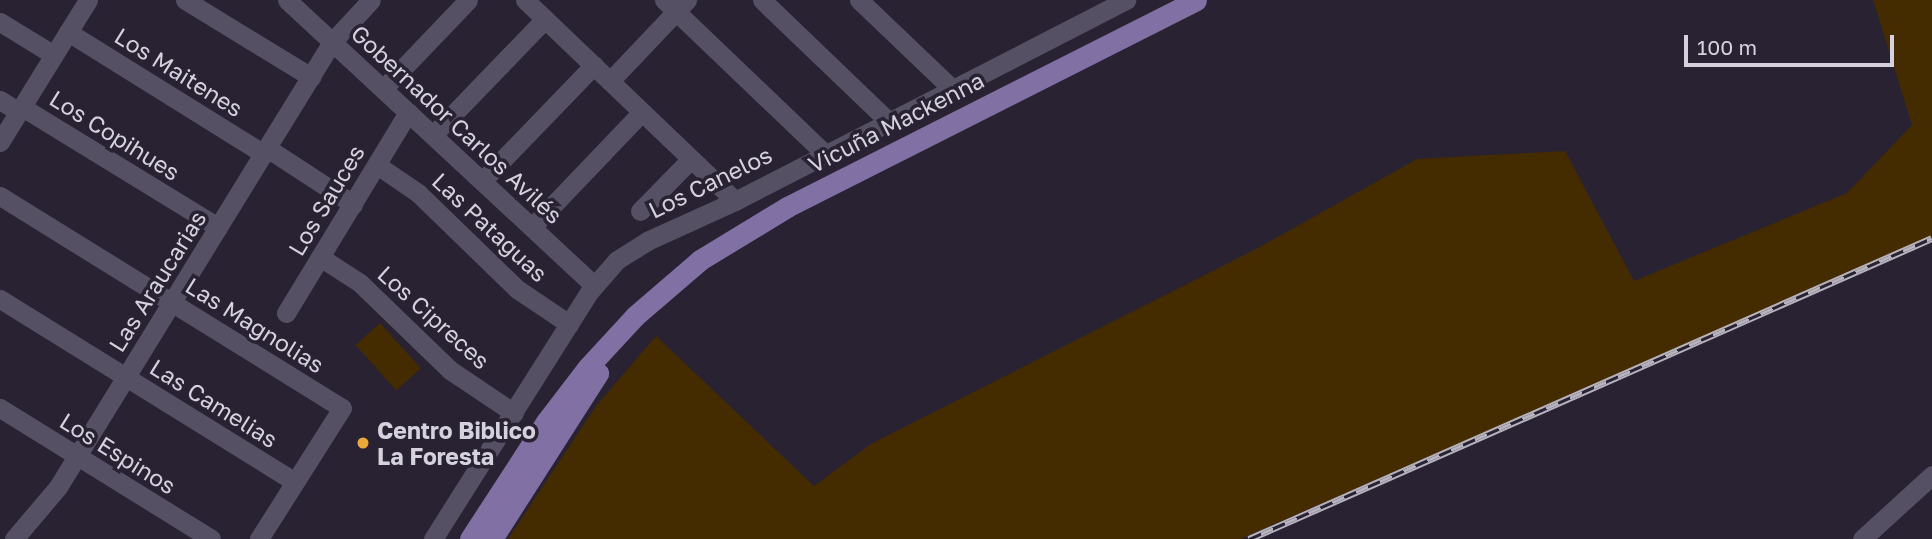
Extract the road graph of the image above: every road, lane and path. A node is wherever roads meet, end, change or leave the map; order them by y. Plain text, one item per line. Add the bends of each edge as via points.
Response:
1 (88, 0) edge
2 (185, 0) edge
3 (287, 0) edge
4 (371, 0) edge
5 (468, 0) edge
6 (526, 0) edge
7 (762, 0) edge
8 (859, 0) edge
9 (1125, 0) edge
10 (1196, 0) edge
11 (676, 4) edge
12 (545, 19) junction
13 (0, 22) edge
14 (68, 32) junction
15 (332, 42) junction
16 (54, 55) junction
17 (594, 65) junction
18 (311, 77) junction
19 (610, 81) junction
20 (951, 88) junction
21 (383, 89) junction
22 (0, 100) edge
23 (20, 109) junction
24 (408, 112) junction
25 (642, 112) junction
26 (887, 120) junction
27 (433, 135) junction
28 (0, 142) edge
29 (266, 151) junction
30 (823, 152) junction
31 (691, 159) junction
32 (377, 164) junction
33 (482, 181) junction
34 (0, 195) edge
35 (735, 201) junction
36 (353, 204) junction
37 (640, 211) dead end
38 (532, 227) junction
39 (218, 228) junction
40 (320, 257) junction
41 (594, 285) junction
42 (0, 299) edge
43 (172, 302) junction
44 (286, 313) dead end
45 (635, 316) junction
46 (569, 324) junction
47 (126, 377) junction
48 (0, 408) edge
49 (514, 413) junction
50 (77, 456) junction
51 (1932, 475) edge
52 (295, 482) junction
53 (14, 539) edge
54 (211, 539) edge
55 (259, 539) edge
56 (433, 539) edge
57 (470, 539) edge
58 (492, 539) edge
59 (1862, 539) edge

1 - 14 street
2 - 18 street
3 - 15 street, Gobernador Carlos Avilés
4 - 15 street, Las Araucarias
5 - 21 street
6 - 12 street
7 - 26 street
8 - 20 street
9 - 20 street, Los Canelos
10 - 45 main road, Vicuña Mackenna via 766,218 700,260
11 - 19 street
11 - 30 street
12 - 17 street
12 - 27 street
13 - 16 street
14 - 16 street
14 - 29 street, Los Maitenes
15 - 18 street, Las Araucarias
15 - 21 street, Gobernador Carlos Avilés
16 - 23 street
17 - 19 street
17 - 33 street
18 - 29 street, Las Araucarias
19 - 25 street
20 - 26 street, Los Canelos
21 - 24 street, Gobernador Carlos Avilés
22 - 23 street, Los Copihues
23 - 28 street
23 - 39 street, Los Copihues
24 - 27 street, Gobernador Carlos Avilés
24 - 32 street, Los Sauces
25 - 31 street
25 - 38 street
26 - 30 street, Los Canelos
27 - 33 street, Gobernador Carlos Avilés
29 - 36 street
29 - 39 street, Las Araucarias
30 - 35 street, Los Canelos
31 - 35 street
31 - 37 street, Los Canelos
32 - 36 street, Los Sauces
32 - 46 street, Las Pataguas via 418,193 517,289
33 - 38 street, Gobernador Carlos Avilés
34 - 43 street, Las Magnolias
35 - 41 street, Los Canelos via 632,249
36 - 40 street, Los Sauces
38 - 41 street, Gobernador Carlos Avilés
39 - 43 street, Las Araucarias
40 - 44 street, Los Sauces
40 - 49 street, Los Cipreces via 360,283 450,369
41 - 46 street, Los Canelos
42 - 47 street, Las Camelias
43 - 47 street, Las Araucarias
43 - 52 street, Las Magnolias via 342,408
45 - 57 main road, Vicuña Mackenna via 566,395
45 - 58 main road, Vicuña Mackenna
46 - 49 street, Los Canelos
47 - 50 street, Las Araucarias
47 - 52 street, Las Camelias
48 - 50 street, Los Espinos
49 - 56 street, Los Canelos
50 - 53 street, Las Araucarias via 49,499
50 - 54 street, Los Espinos
51 - 59 street
52 - 55 street

